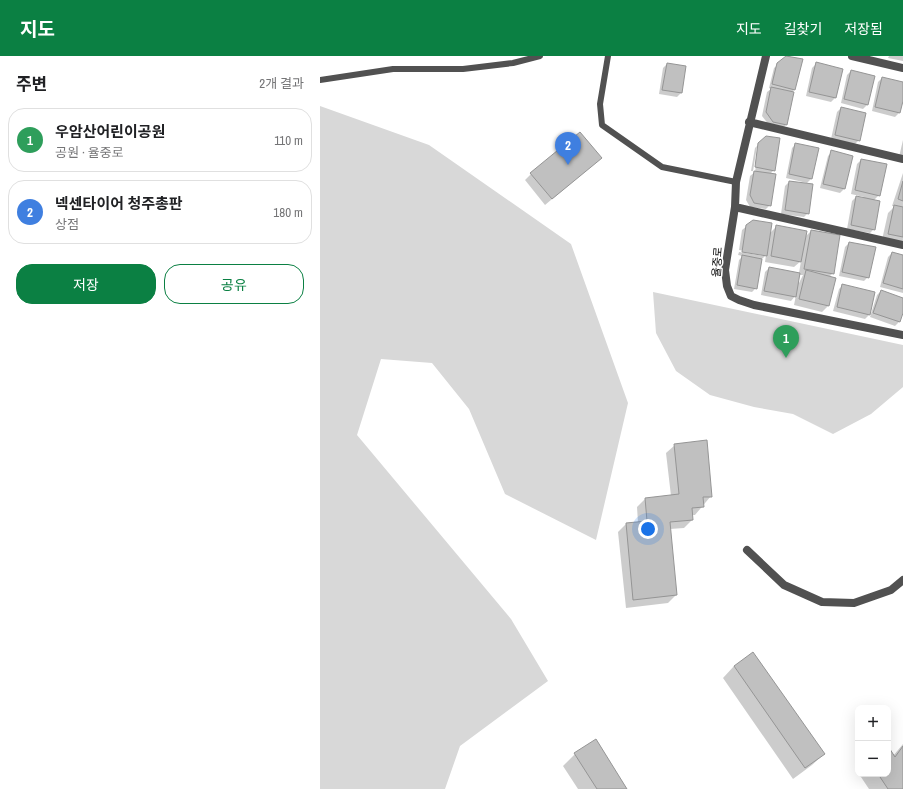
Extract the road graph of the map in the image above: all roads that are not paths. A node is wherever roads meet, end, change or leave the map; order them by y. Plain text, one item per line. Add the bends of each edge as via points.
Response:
1 (540, 56) edge
2 (608, 56) edge
3 (766, 56) edge
4 (852, 56) edge
5 (903, 68) edge
6 (320, 80) edge
7 (749, 122) junction
8 (903, 159) edge
9 (736, 182) junction
10 (735, 207) junction
11 (903, 245) edge
12 (903, 335) edge
13 (747, 550) dead end
14 (903, 580) edge

1 - 6 lane via 513,63 463,69 393,69
2 - 9 lane via 600,104 602,125 662,167
3 - 7 street, 율중로
4 - 5 street
7 - 8 street
7 - 9 street, 율중로
9 - 10 street, 율중로
10 - 11 street
10 - 12 street, 율중로 via 725,270 731,296 754,305
13 - 14 street via 784,585 822,602 854,603 892,590

